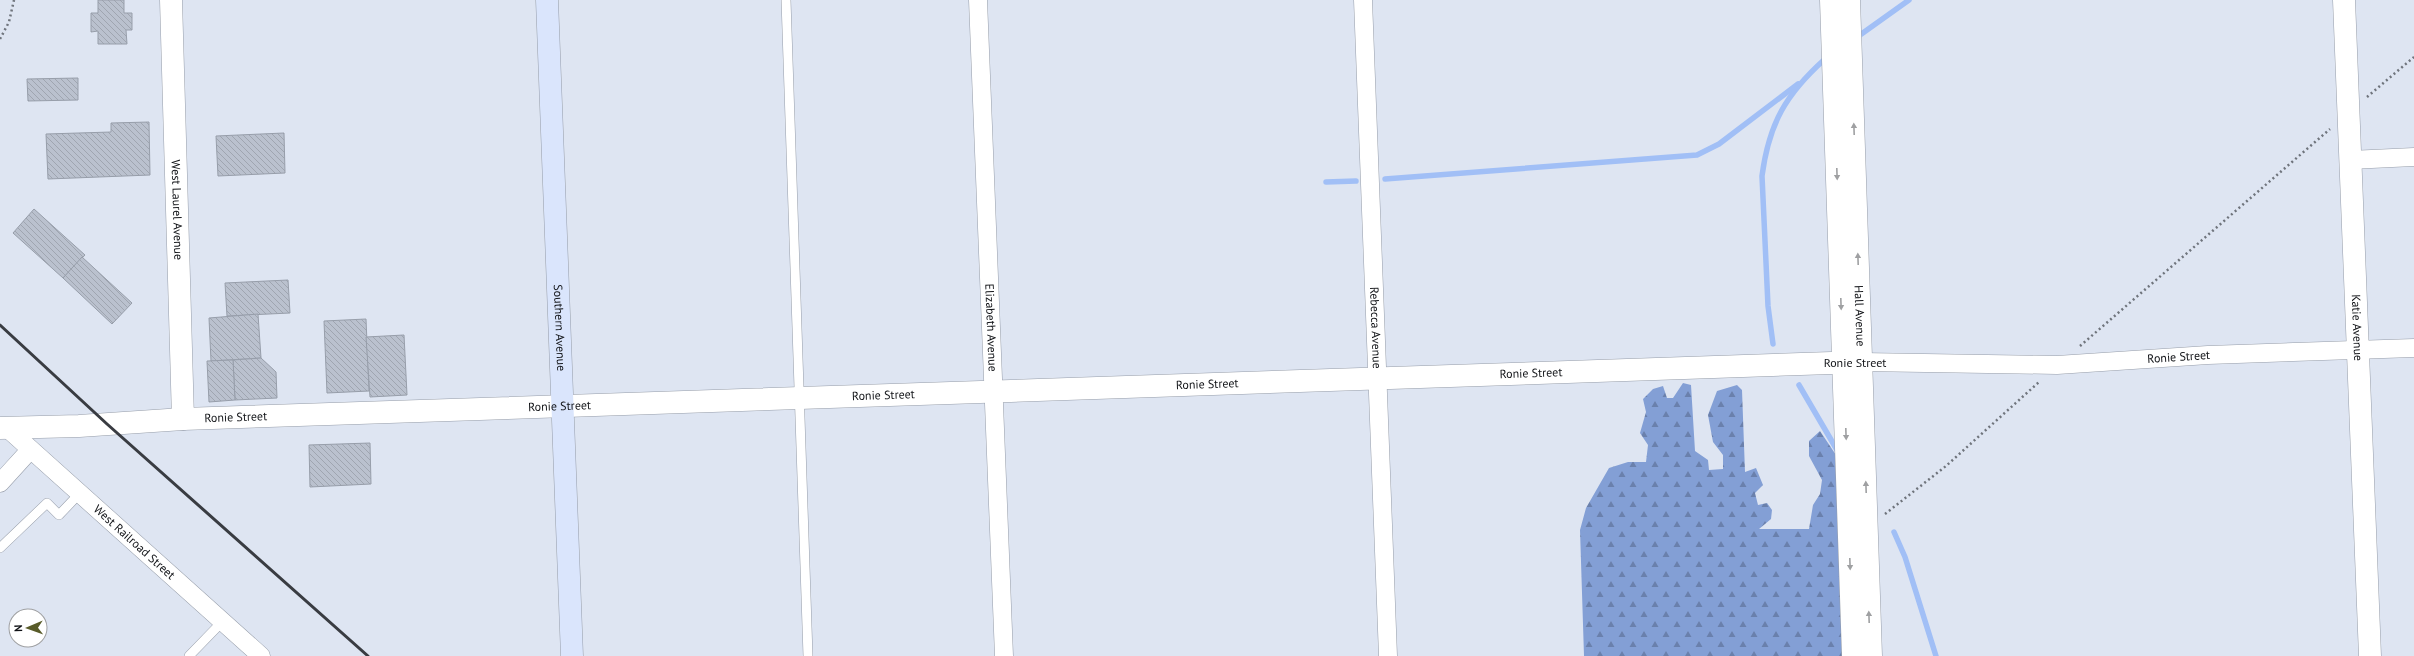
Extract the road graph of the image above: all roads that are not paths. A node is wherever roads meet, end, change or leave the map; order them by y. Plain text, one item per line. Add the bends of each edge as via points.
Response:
1 (171, 0) edge
2 (547, 0) edge
3 (786, 0) edge
4 (978, 0) edge
5 (1364, 0) edge
6 (1831, 0) edge
7 (1848, 0) edge
8 (2344, 0) edge
9 (2414, 157) edge
10 (2350, 160) junction
11 (2414, 348) edge
12 (2359, 350) junction
13 (1853, 362) junction
14 (1378, 379) junction
15 (994, 391) junction
16 (799, 400) junction
17 (563, 407) junction
18 (184, 419) junction
19 (4, 428) edge
20 (30, 450) junction
21 (0, 483) edge
22 (79, 494) junction
23 (0, 548) edge
24 (222, 622) junction
25 (189, 656) edge
26 (261, 656) edge
27 (572, 656) edge
28 (808, 656) edge
29 (1004, 656) edge
30 (1388, 656) edge
31 (1853, 656) edge
32 (1870, 656) edge
33 (2370, 656) edge

1 - 18 street, West Laurel Avenue
2 - 17 main road, Southern Avenue
3 - 16 lane
4 - 15 street, Elizabeth Avenue
5 - 14 street, Rebecca Avenue
6 -> 13 street, Hall Avenue
13 -> 7 street, Hall Avenue
8 - 10 street, Katie Avenue
9 - 10 street
10 - 12 street, Katie Avenue
11 - 12 street, Ronie Street
12 - 13 street, Ronie Street via 2208,355 2057,365
12 - 33 street, Katie Avenue
13 - 14 street, Ronie Street
13 -> 31 street, Hall Avenue
32 -> 13 street, Hall Avenue via 1866,516
14 - 15 street, Ronie Street
14 - 30 street, Rebecca Avenue
15 - 16 street, Ronie Street
15 - 29 street, Elizabeth Avenue
16 - 17 street, Ronie Street
16 - 28 lane
17 - 18 street, Ronie Street
17 - 27 main road, Southern Avenue
18 - 19 street, Ronie Street
19 - 20 street, West Railroad Street
20 - 21 street
20 - 22 street, West Railroad Street
22 - 23 lane via 59,515 47,503
22 - 24 street, West Railroad Street
24 - 25 lane
24 - 26 street, West Railroad Street

